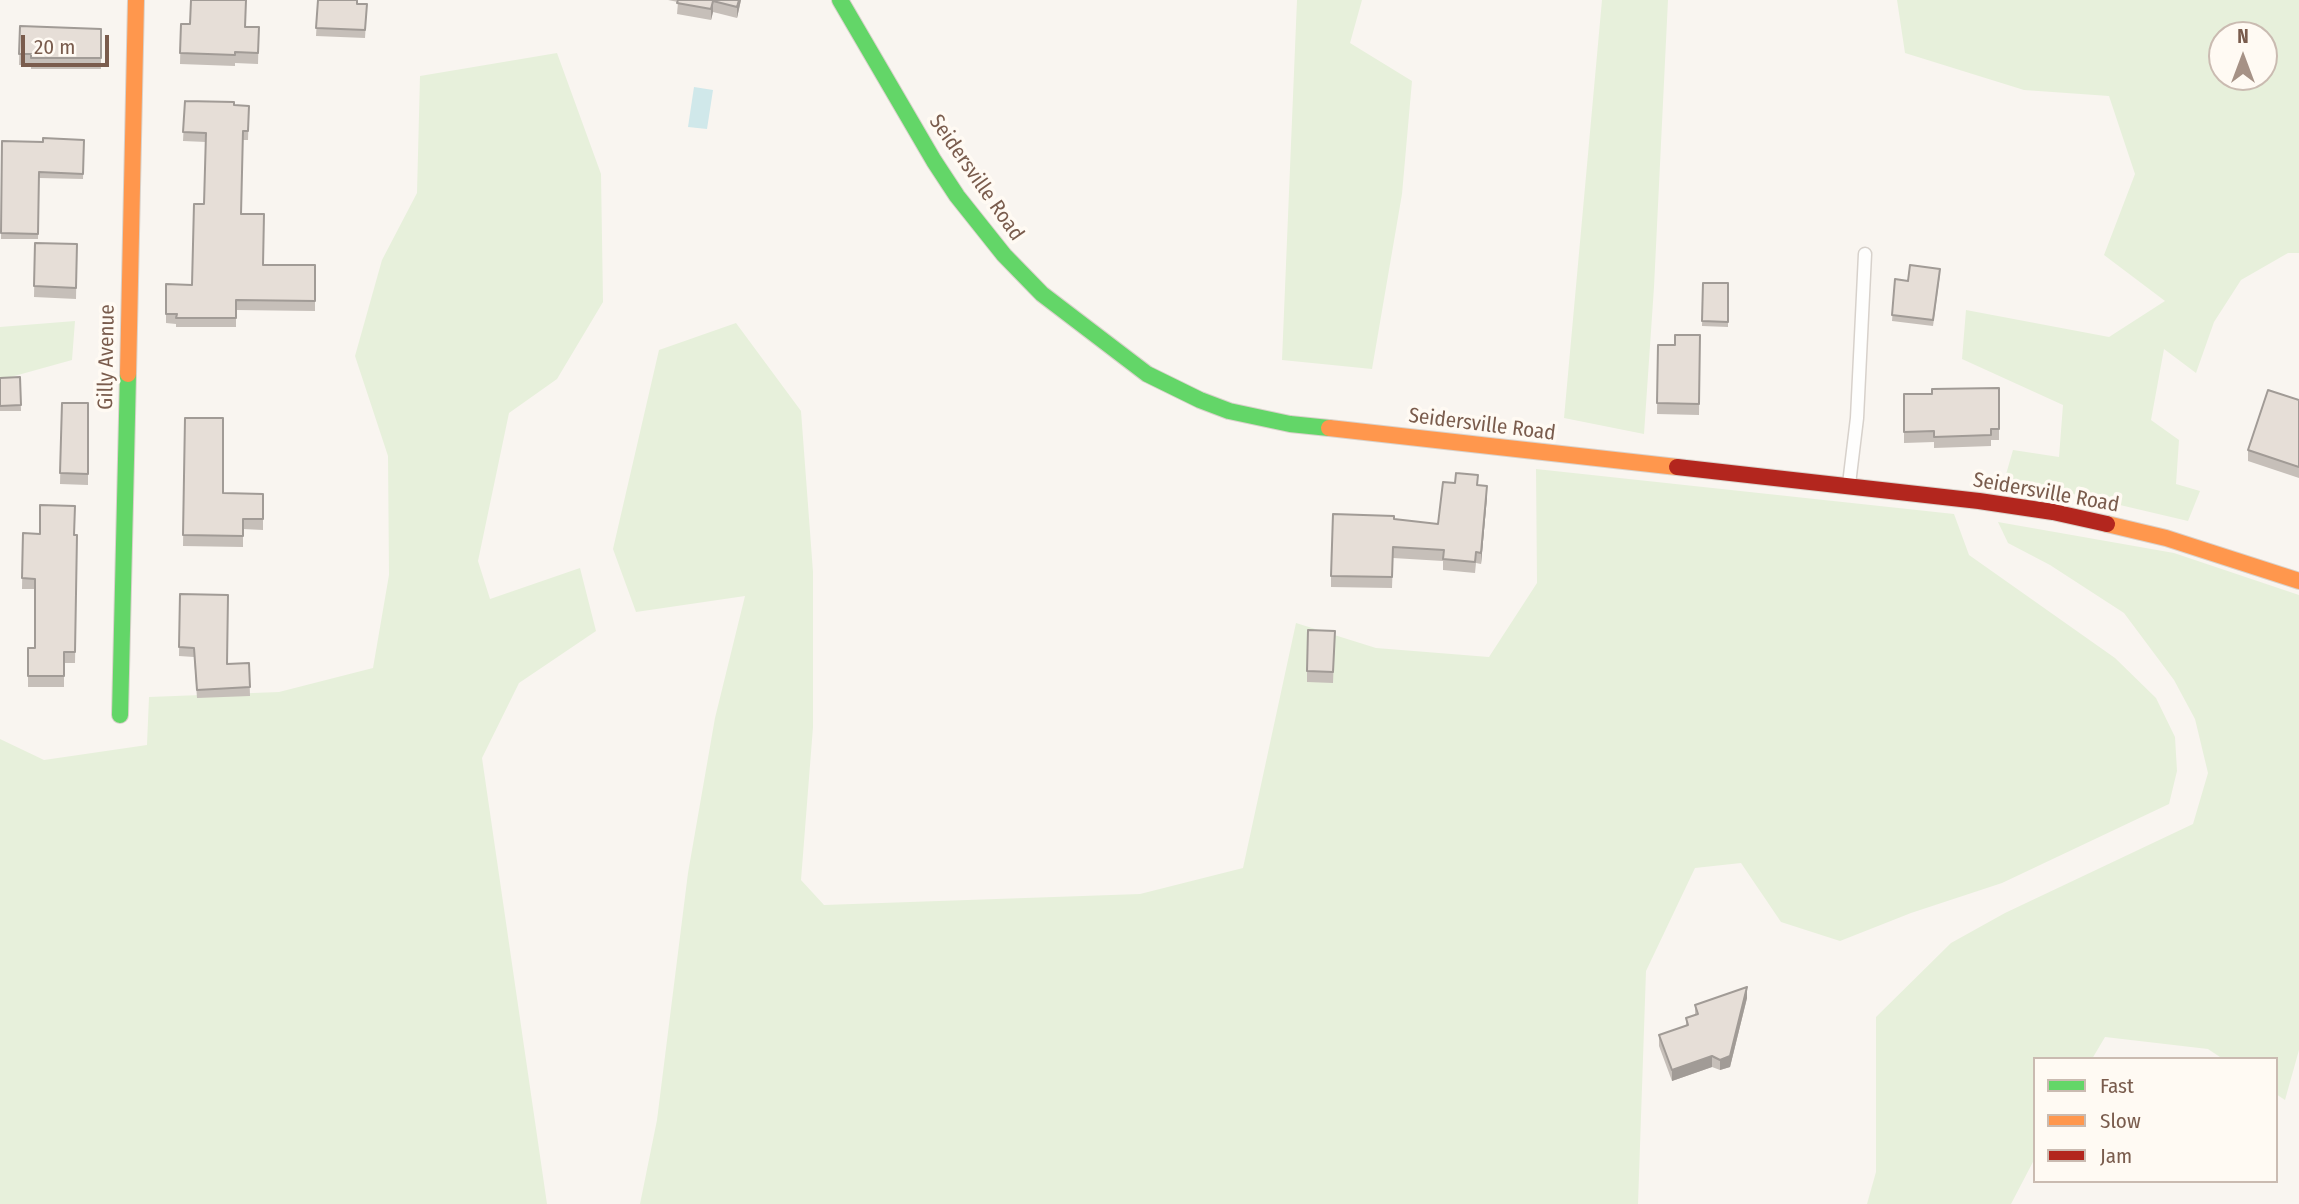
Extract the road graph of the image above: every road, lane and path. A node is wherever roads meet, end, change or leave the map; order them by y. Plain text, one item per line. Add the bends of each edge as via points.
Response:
1 (135, 0) edge
2 (840, 0) edge
3 (1865, 254) dead end
4 (1849, 487) junction
5 (2299, 581) edge
6 (120, 715) dead end

1 - 6 street, Gilly Avenue
2 - 4 street, Seidersville Road via 934,161 1004,255 1042,294 1172,388 1229,411 1290,424
3 - 4 lane
4 - 5 street, Seidersville Road via 2053,512 2165,538

